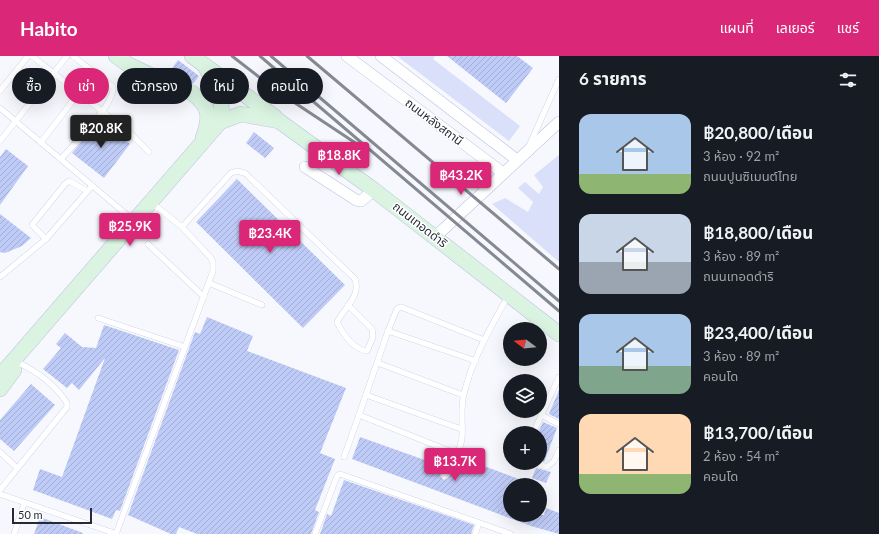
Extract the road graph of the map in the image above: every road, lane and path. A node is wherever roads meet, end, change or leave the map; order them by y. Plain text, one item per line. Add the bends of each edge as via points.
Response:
1 (28, 56) edge
2 (32, 56) edge
3 (67, 56) edge
4 (73, 56) edge
5 (116, 56) edge
6 (347, 56) edge
7 (381, 56) edge
8 (198, 60) edge
9 (47, 68) edge
10 (56, 69) edge
11 (56, 75) edge
12 (559, 79) edge
13 (64, 81) edge
14 (0, 91) edge
15 (29, 104) edge
16 (70, 104) edge
17 (93, 104) edge
18 (0, 108) edge
19 (102, 111) junction
20 (279, 120) junction
21 (16, 121) junction
22 (220, 122) junction
23 (558, 125) edge
24 (0, 141) edge
25 (41, 142) junction
26 (202, 142) junction
27 (149, 152) dead end
28 (522, 156) junction
29 (61, 159) junction
30 (305, 167) dead end
31 (503, 173) junction
32 (92, 186) junction
33 (374, 190) junction
34 (87, 191) junction
35 (151, 202) junction
36 (135, 221) junction
37 (182, 227) junction
38 (435, 237) junction
39 (46, 239) junction
40 (148, 244) dead end
41 (0, 277) edge
42 (209, 283) junction
43 (510, 294) junction
44 (204, 297) junction
45 (262, 305) dead end
46 (348, 305) junction
47 (98, 318) dead end
48 (388, 331) junction
49 (559, 334) edge
50 (34, 337) junction
51 (484, 340) junction
52 (185, 347) junction
53 (476, 361) junction
54 (19, 363) junction
55 (378, 363) junction
56 (2, 370) edge
57 (559, 377) edge
58 (0, 389) edge
59 (366, 395) junction
60 (463, 395) junction
61 (547, 402) edge
62 (359, 415) junction
63 (547, 418) edge
64 (559, 424) edge
65 (461, 430) junction
66 (559, 450) edge
67 (0, 452) edge
68 (457, 454) junction
69 (344, 457) dead end
70 (547, 467) edge
71 (17, 468) junction
72 (444, 476) dead end
73 (0, 490) edge
74 (0, 494) edge
75 (24, 504) junction
76 (479, 523) junction
77 (96, 528) junction
78 (14, 534) edge
79 (93, 534) edge
80 (116, 534) edge
81 (315, 534) edge
82 (475, 534) edge
83 (511, 534) edge

1 - 14 lane
2 - 9 lane
3 - 10 lane
4 - 19 lane via 113,87 112,97
5 - 26 street via 129,65 200,99 206,108 208,119
6 - 31 street, ถนนหลังสถานี
7 - 28 street, ถนนหลังสถานี
8 - 20 street, ถนนเทอดดำริ
8 - 22 street, ถนนเทอดดำริ via 219,93 223,108
11 - 13 lane
12 - 28 lane
15 - 21 lane
16 - 25 lane
17 - 19 lane
18 - 21 lane
19 - 27 lane
19 - 29 lane
20 - 22 street, ถนนเทอดดำริ via 241,114
20 - 33 street, ถนนเทอดดำริ
21 - 24 lane
21 - 25 lane
22 - 26 street
23 - 28 street
25 - 29 lane
26 - 35 street
28 - 31 street
29 - 32 lane
30 - 33 street via 356,200 361,201
31 - 38 street
32 - 34 lane
32 - 36 lane
33 - 38 street, ถนนเทอดดำริ
34 - 39 lane
34 - 39 lane via 73,182 65,184 32,225
35 - 36 street
35 - 37 lane
36 - 50 street
37 - 42 lane via 211,258 213,263
37 - 46 lane via 231,173 245,173 355,278 358,287
38 - 43 street, ถนนเทอดดำริ
39 - 41 lane
40 - 44 lane
42 - 44 lane
42 - 45 lane
43 - 49 street, ถนนเทอดดำริ
43 - 51 lane
44 - 52 lane
46 - 46 lane via 337,322 355,346 367,351 373,337 372,329
47 - 52 lane
48 - 51 lane via 395,312 401,307
48 - 53 lane
48 - 55 lane
50 - 54 street
50 - 56 street
51 - 53 lane
52 - 80 lane
53 - 60 lane
54 - 58 street
54 - 71 lane via 36,371 67,403 63,413
55 - 59 lane
55 - 60 lane
57 - 61 lane
59 - 62 lane
59 - 65 lane
60 - 65 lane
62 - 68 lane
62 - 69 lane
63 - 64 lane
65 - 68 lane via 462,437
66 - 70 lane via 554,461
67 - 71 lane
68 - 72 lane
71 - 73 lane
74 - 75 lane
75 - 77 lane
75 - 78 lane
76 - 81 lane via 340,474
76 - 82 lane
76 - 83 lane
77 - 79 lane
77 - 80 lane

